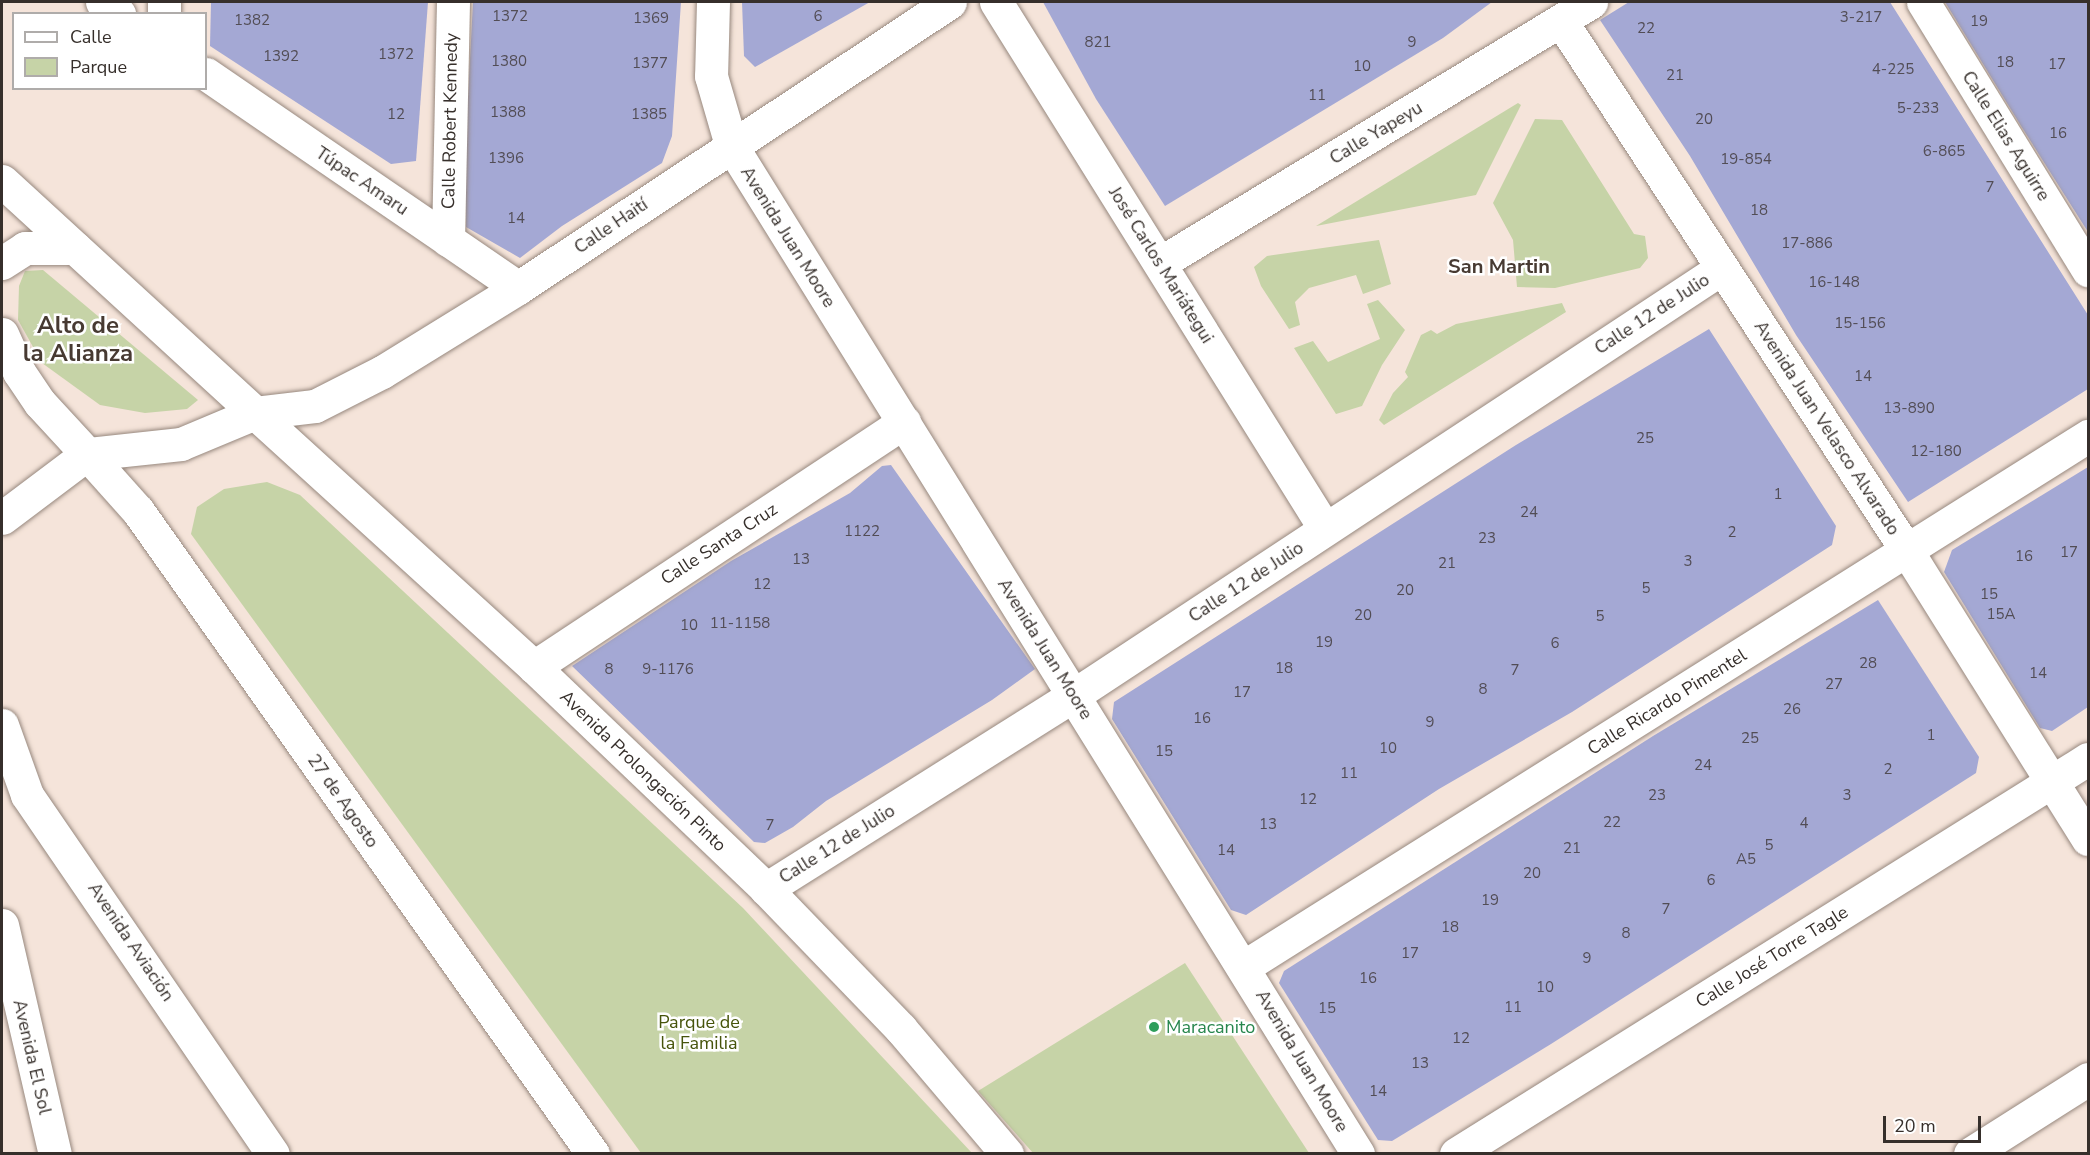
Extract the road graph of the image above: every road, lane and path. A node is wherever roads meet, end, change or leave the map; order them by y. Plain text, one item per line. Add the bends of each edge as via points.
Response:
1 (102, 2) edge
2 (453, 2) edge
3 (713, 2) edge
4 (950, 2) edge
5 (996, 2) edge
6 (1590, 2) edge
7 (1923, 2) edge
8 (116, 12) edge
9 (1561, 21) junction
10 (207, 75) edge
11 (731, 145) junction
12 (2, 182) edge
13 (448, 240) junction
14 (75, 248) junction
15 (2, 263) edge
16 (1160, 263) junction
17 (1722, 268) junction
18 (2088, 270) edge
19 (518, 288) junction
20 (2, 334) edge
21 (255, 413) junction
22 (904, 422) junction
23 (2088, 436) edge
24 (87, 454) junction
25 (2, 518) edge
26 (1325, 530) junction
27 (1907, 551) junction
28 (534, 667) junction
29 (1074, 695) junction
30 (2, 725) edge
31 (2088, 759) edge
32 (2053, 782) junction
33 (2088, 839) edge
34 (766, 889) junction
35 (2, 925) edge
36 (1245, 966) junction
37 (2088, 1078) edge
38 (55, 1154) edge
39 (273, 1154) edge
40 (592, 1154) edge
41 (1007, 1154) edge
42 (1358, 1154) edge
43 (1456, 1154) edge
44 (1970, 1154) edge

1 - 8 street
2 - 13 street, Calle Robert Kennedy
3 - 11 street, Avenida Juan Moore via 711,76
4 - 11 street, Calle Haití
5 - 16 street, José Carlos Mariátegui
6 - 9 street, Calle Yapeyu
7 - 18 street, Calle Elias Aguirre
9 - 16 street, Calle Yapeyu
9 - 17 street, Avenida Juan Velasco Alvarado
10 - 13 street, Túpac Amaru
11 - 19 street, Calle Haití
11 - 22 street, Avenida Juan Moore
12 - 14 street, Avenida Prolongación Pinto
13 - 19 street, Túpac Amaru
14 - 15 street via 25,248
14 - 21 street, Avenida Prolongación Pinto
16 - 26 street, José Carlos Mariátegui
17 - 26 street, Calle 12 de Julio
17 - 27 street, Avenida Juan Velasco Alvarado
19 - 21 street, Calle Haití via 382,372 315,406
20 - 24 street, 27 de Agosto via 19,372 40,402
21 - 24 street, Calle Haití via 181,444
21 - 28 street, Avenida Prolongación Pinto
22 - 28 street, Calle Santa Cruz
22 - 29 street, Avenida Juan Moore
23 - 27 street, Calle Ricardo Pimentel
24 - 25 street
24 - 40 street, 27 de Agosto via 138,511
26 - 29 street, Calle 12 de Julio
27 - 32 street, Avenida Juan Velasco Alvarado
27 - 36 street, Calle Ricardo Pimentel
28 - 34 street, Avenida Prolongación Pinto
29 - 34 street, Calle 12 de Julio
29 - 36 street, Avenida Juan Moore
30 - 39 street, Avenida Aviación via 27,795
31 - 32 street, Calle José Torre Tagle
32 - 33 street, Avenida Juan Velasco Alvarado
32 - 43 street, Calle José Torre Tagle
34 - 41 street, Avenida Prolongación Pinto via 901,1029
35 - 38 street, Avenida El Sol
36 - 42 street, Avenida Juan Moore
37 - 44 street

